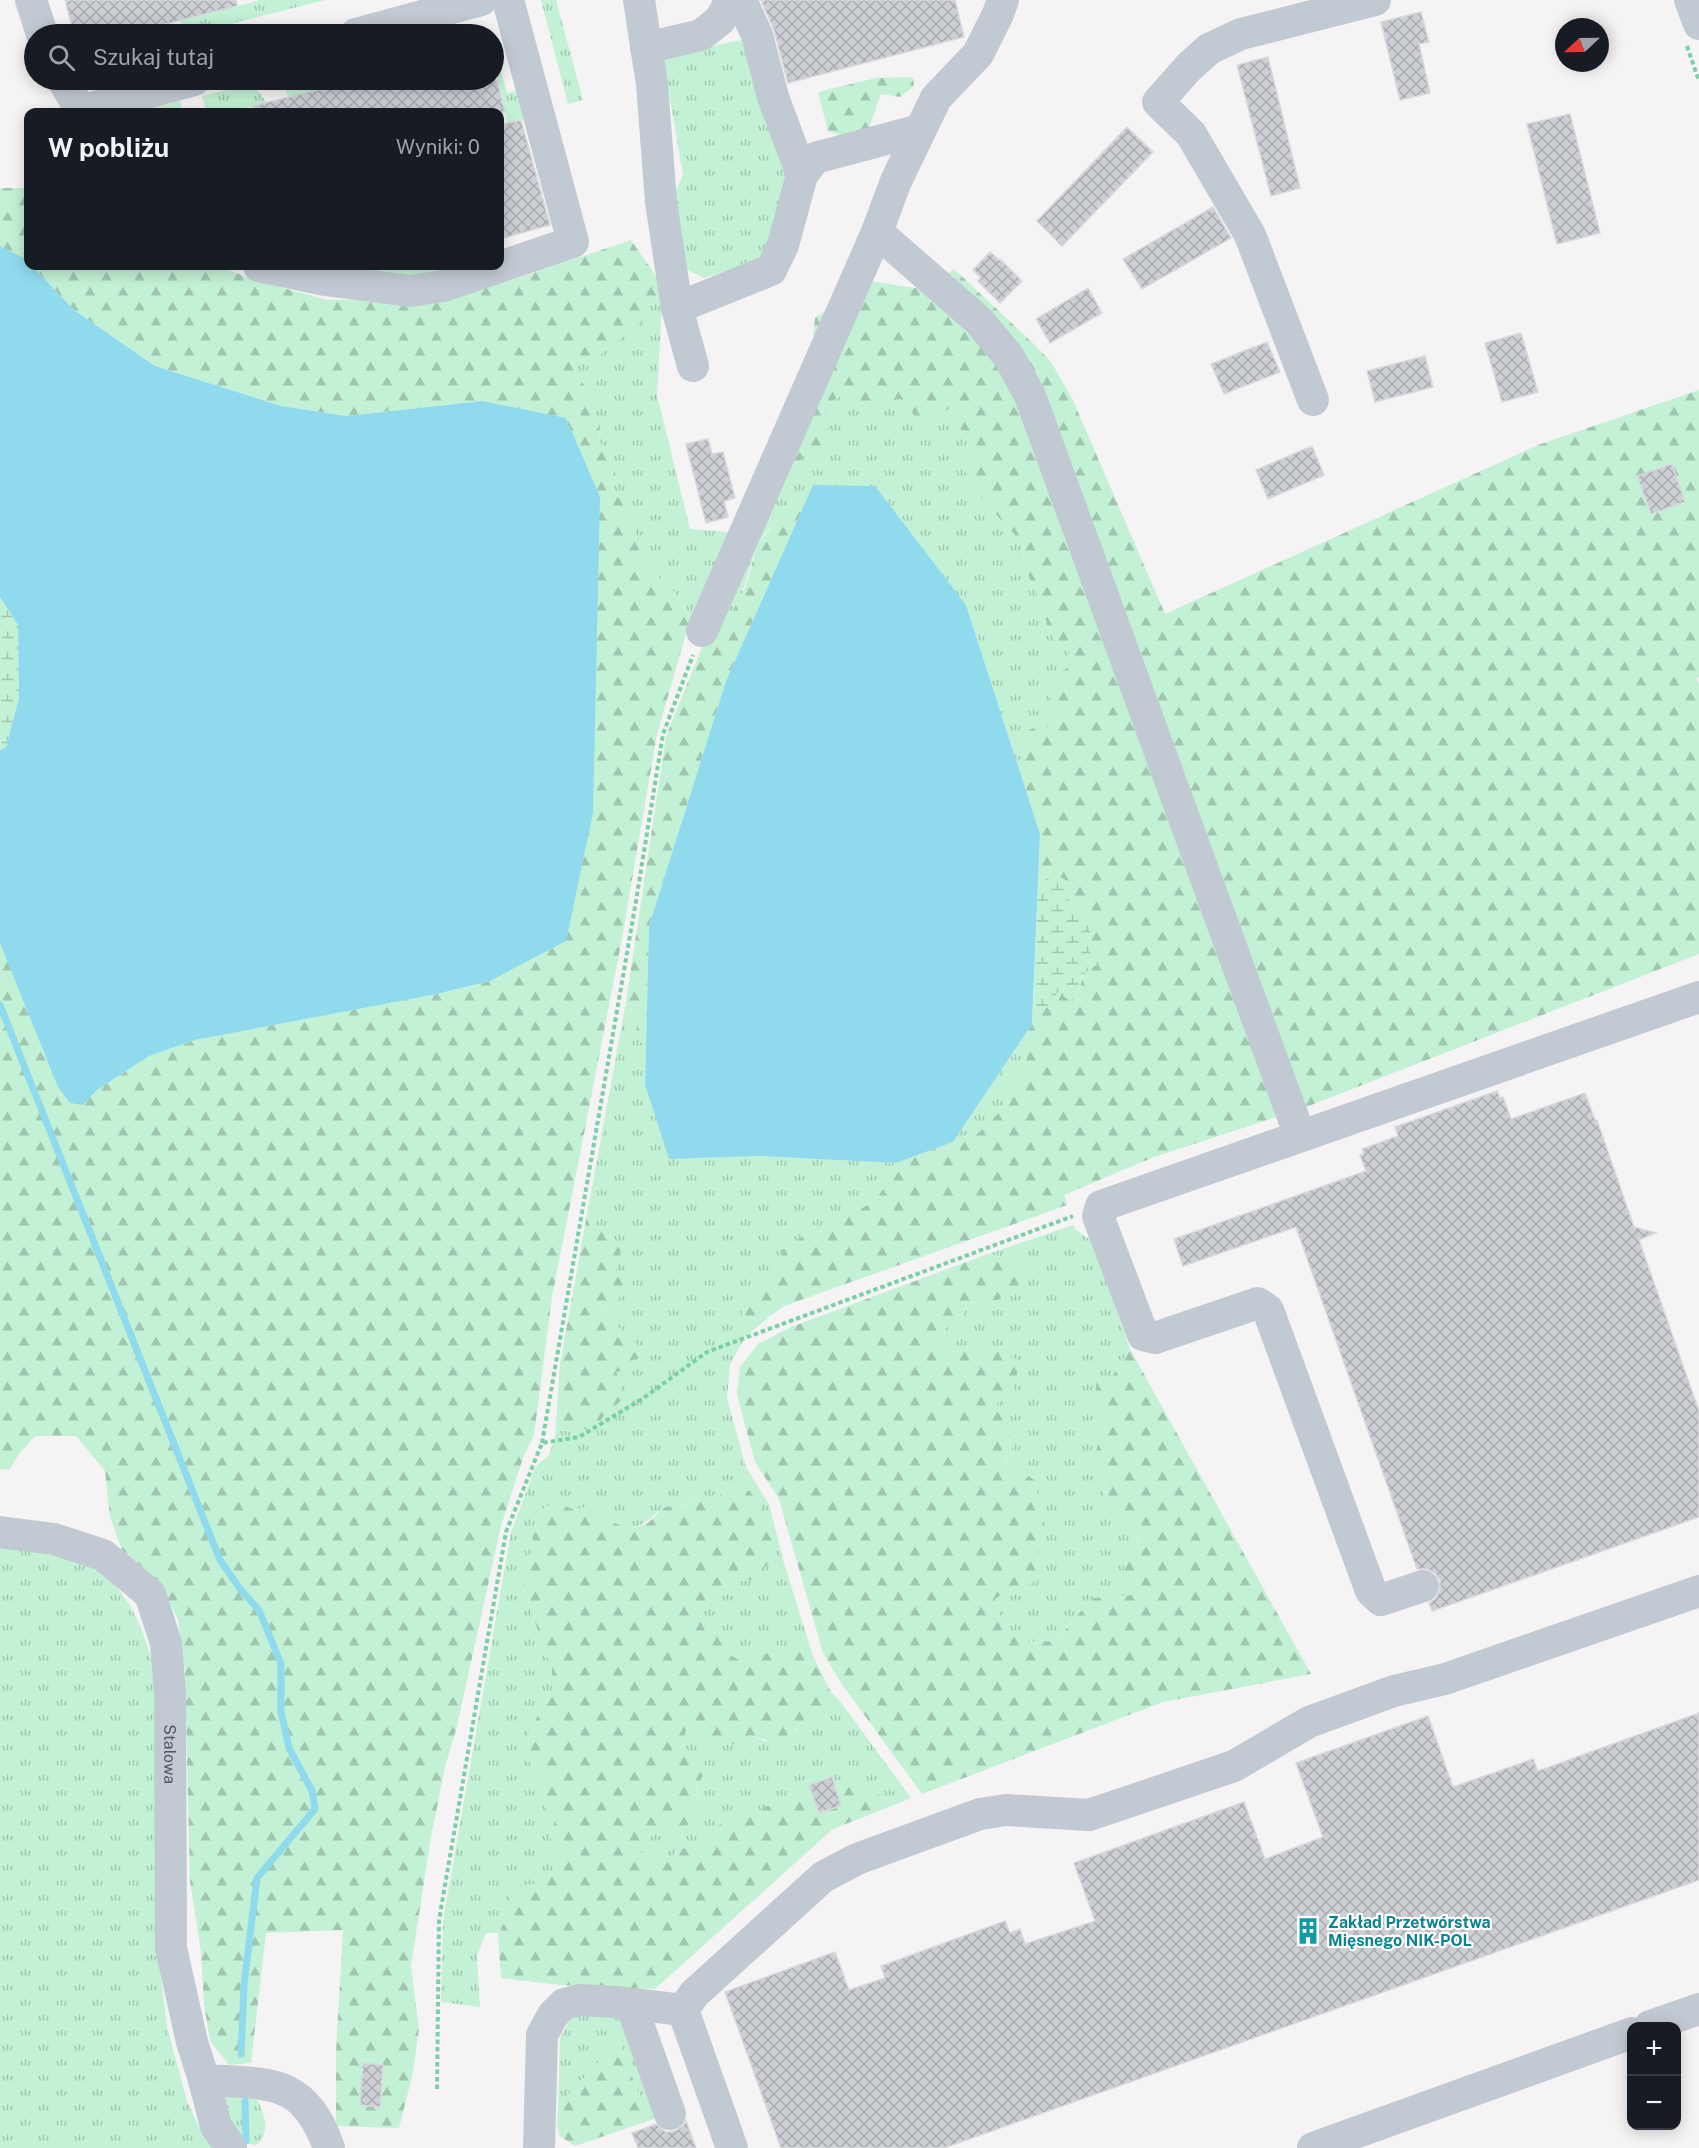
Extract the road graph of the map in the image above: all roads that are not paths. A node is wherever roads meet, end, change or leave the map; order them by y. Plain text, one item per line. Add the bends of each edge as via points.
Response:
1 (31, 0) edge
2 (481, 0) edge
3 (508, 0) edge
4 (639, 0) edge
5 (731, 0) edge
6 (741, 0) edge
7 (1003, 0) edge
8 (1375, 0) edge
9 (1690, 0) edge
10 (39, 24) edge
11 (393, 24) edge
12 (1699, 24) edge
13 (646, 48) junction
14 (69, 90) edge
15 (159, 90) edge
16 (79, 108) edge
17 (95, 108) edge
18 (920, 130) junction
19 (802, 175) junction
20 (877, 232) junction
21 (504, 265) edge
22 (278, 270) edge
23 (490, 270) edge
24 (677, 308) junction
25 (693, 366) dead end
26 (1313, 400) dead end
27 (702, 631) road end
28 (1699, 997) edge
29 (1300, 1136) junction
30 (0, 1532) edge
31 (1423, 1586) dead end
32 (1699, 1591) edge
33 (631, 2004) junction
34 (1699, 2009) edge
35 (683, 2010) junction
36 (1662, 2022) edge
37 (1627, 2035) edge
38 (204, 2080) junction
39 (670, 2114) dead end
40 (231, 2148) edge
41 (329, 2148) edge
42 (539, 2148) edge
43 (732, 2148) edge
44 (1313, 2148) edge

1 - 10 street
2 - 11 street
3 - 21 street via 573,242
4 - 13 street
5 - 13 street via 720,20 701,35
6 - 19 street via 757,35 773,97
7 - 18 street via 978,54 936,98
8 - 26 street via 1241,34 1209,49 1158,102 1191,134 1250,235
9 - 12 street
13 - 24 street via 661,202
14 - 16 street
15 - 17 street
18 - 19 street via 815,158
18 - 20 street
19 - 24 street via 783,245 771,270
20 - 27 street
20 - 29 street via 978,320 1009,357 1030,396
22 - 23 street via 410,291 443,286
24 - 25 street
28 - 29 street
29 - 31 street via 1101,1206 1098,1216 1143,1335 1155,1338 1258,1303 1268,1310 1371,1591 1381,1600
30 - 38 street, Stalowa via 54,1539 103,1555 150,1594 166,1643 170,1692 171,1948
32 - 35 street via 1309,1722 1234,1767 1089,1815 1006,1810 980,1814 857,1859 823,1877 694,1994
33 - 35 street
33 - 39 street
33 - 42 street via 580,2000 564,2004 553,2015 542,2035
34 - 36 street
35 - 43 street
37 - 44 street
38 - 40 street, Stalowa via 216,2126
38 - 41 street via 274,2085 302,2100 322,2129

